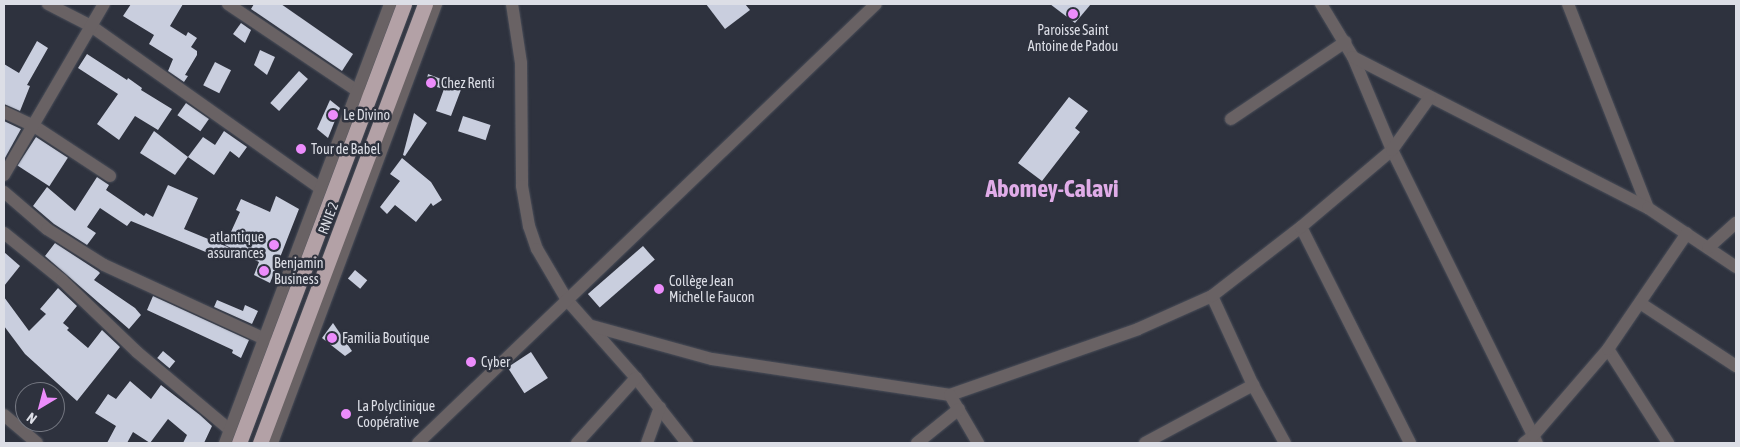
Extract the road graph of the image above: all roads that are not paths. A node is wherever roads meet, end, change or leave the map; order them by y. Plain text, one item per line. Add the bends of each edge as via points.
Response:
1 (48, 4) edge
2 (104, 4) edge
3 (228, 4) edge
4 (390, 4) edge
5 (404, 4) edge
6 (425, 4) edge
7 (436, 4) edge
8 (512, 4) edge
9 (876, 4) edge
10 (1321, 4) edge
11 (1568, 4) edge
12 (91, 26) junction
13 (1345, 42) junction
14 (1353, 57) junction
15 (358, 92) junction
16 (1430, 97) junction
17 (4, 112) edge
18 (1231, 119) dead end
19 (34, 126) junction
20 (1392, 150) junction
21 (4, 175) edge
22 (110, 176) dead end
23 (320, 188) junction
24 (4, 192) edge
25 (1648, 208) junction
26 (1736, 223) edge
27 (1301, 227) junction
28 (1687, 232) junction
29 (4, 233) edge
30 (1708, 248) junction
31 (1736, 267) edge
32 (1212, 296) junction
33 (567, 300) junction
34 (1640, 302) junction
35 (592, 326) junction
36 (265, 339) junction
37 (1608, 349) junction
38 (1736, 366) edge
39 (636, 378) junction
40 (1254, 385) junction
41 (950, 395) junction
42 (660, 407) junction
43 (959, 409) junction
44 (4, 415) edge
45 (230, 430) junction
46 (1532, 441) edge
47 (37, 443) edge
48 (225, 443) edge
49 (239, 443) edge
50 (260, 443) edge
51 (272, 443) edge
52 (418, 443) edge
53 (578, 443) edge
54 (647, 443) edge
55 (687, 443) edge
56 (917, 443) edge
57 (978, 443) edge
58 (1145, 443) edge
59 (1285, 443) edge
60 (1410, 443) edge
61 (1668, 443) edge

1 - 12 street
2 - 12 street
3 - 15 street
4 - 15 street
5 - 49 highway, RNIE 2 / RNIE 2
6 - 50 highway, RNIE 2 / RNIE 2
7 - 51 street
8 - 33 street via 521,63 524,207 537,249
9 - 33 street
10 - 13 street
11 - 25 street
12 - 19 street
12 - 23 street
13 - 14 street
13 - 18 street
14 - 16 street
14 - 20 street
15 - 23 street
16 - 20 street
16 - 25 street
17 - 19 street
19 - 21 street
19 - 22 street
20 - 27 street
20 - 46 street
23 - 36 street
24 - 36 street via 47,229 104,265
25 - 28 street
26 - 30 street
27 - 32 street
27 - 60 street
28 - 30 street
28 - 34 street
29 - 45 street via 62,280 137,352
30 - 31 street
32 - 40 street
32 - 41 street via 1178,313
33 - 35 street
33 - 52 street
34 - 37 street
34 - 38 street
35 - 39 street
35 - 41 street via 712,359
36 - 45 street
37 - 46 street
37 - 61 street
39 - 42 street
39 - 53 street
40 - 58 street
40 - 59 street
41 - 43 street
42 - 54 street
42 - 55 street
43 - 56 street
43 - 57 street
44 - 47 street
45 - 48 street

